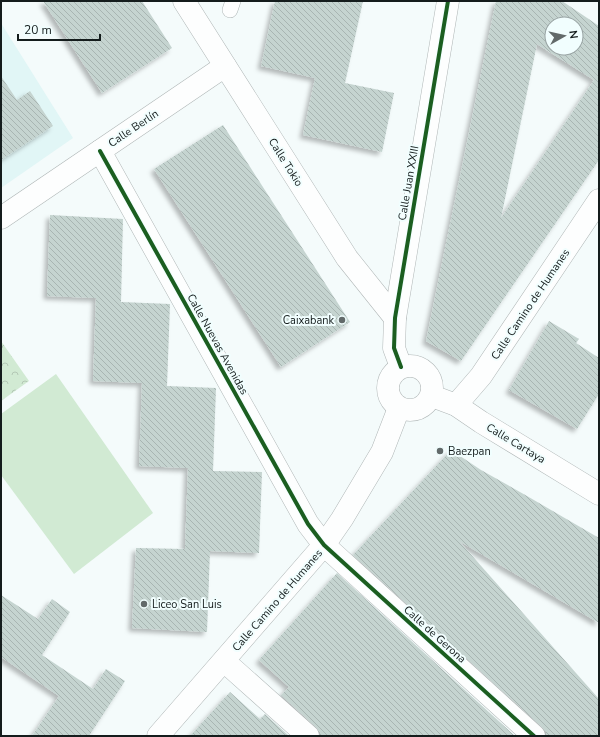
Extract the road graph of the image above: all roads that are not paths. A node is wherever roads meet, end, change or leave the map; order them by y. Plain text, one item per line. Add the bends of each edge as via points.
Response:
1 (184, 1) edge
2 (448, 1) edge
3 (225, 66) junction
4 (100, 151) junction
5 (599, 200) edge
6 (1, 218) edge
7 (395, 318) junction
8 (401, 367) junction
9 (432, 396) junction
10 (456, 405) junction
11 (399, 408) junction
12 (599, 494) edge
13 (324, 545) junction
14 (224, 661) junction
15 (158, 736) edge
16 (308, 736) edge
17 (534, 736) edge

1 - 3 street, Calle Tokio
2 - 7 street, Calle Juan XXIII
3 - 4 street, Calle Berlín
3 - 7 street, Calle Tokio via 347,258
4 - 6 street, Calle Berlín
4 - 13 street, Calle Nuevas Avenidas via 308,524
5 - 10 street, Calle Camino de Humanes via 481,376
7 - 8 street, Calle Juan XXIII via 394,348
8 - 9 street via 410,365 426,372 433,387
8 - 11 street via 393,373 388,382 392,402
9 - 10 street, Calle Cartaya
9 - 11 street via 427,404 419,409 409,411
10 - 12 street, Calle Cartaya
11 - 13 street, Calle Camino de Humanes via 382,452
13 - 14 street, Calle Camino de Humanes
13 - 17 street, Calle de Gerona
14 - 15 street, Calle Camino de Humanes
14 - 16 street

